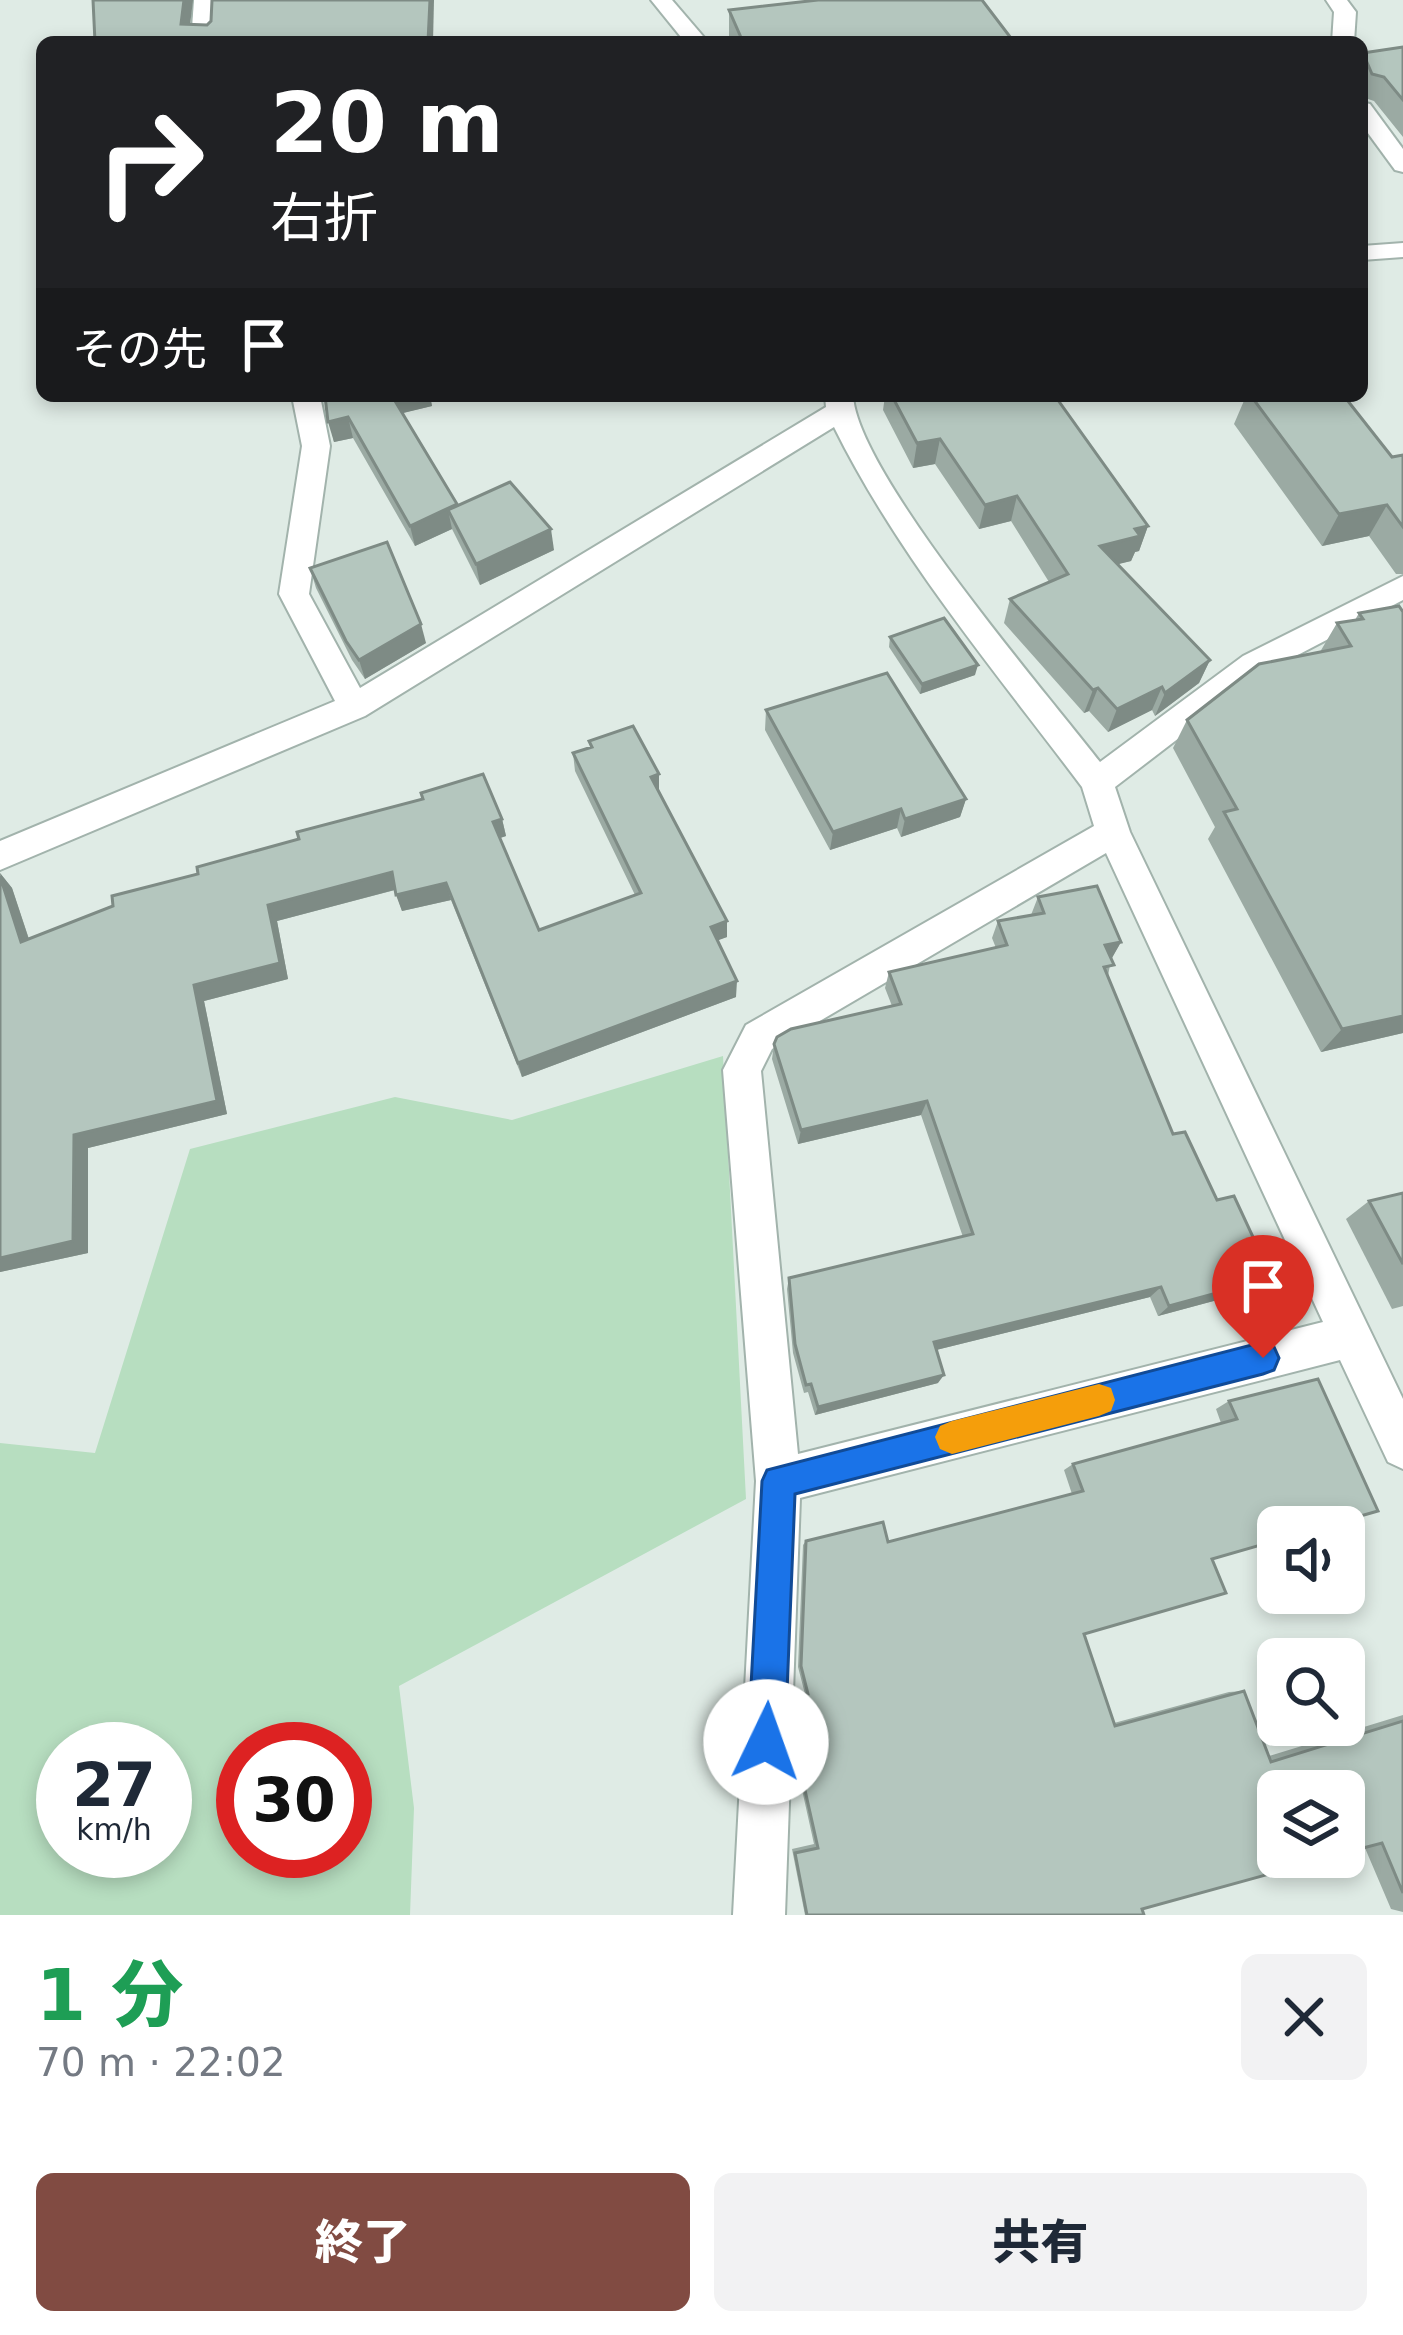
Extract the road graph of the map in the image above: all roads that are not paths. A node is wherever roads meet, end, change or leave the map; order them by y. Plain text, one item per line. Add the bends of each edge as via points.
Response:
1 (204, 0) edge
2 (661, 0) edge
3 (1336, 0) edge
4 (202, 36) edge
5 (692, 36) edge
6 (1343, 36) edge
7 (1368, 117) edge
8 (1403, 166) edge
9 (1403, 250) edge
10 (1368, 253) edge
11 (306, 402) edge
12 (839, 403) edge
13 (1390, 602) edge
14 (354, 707) junction
15 (1096, 782) junction
16 (1114, 832) junction
17 (0, 856) edge
18 (1351, 1336) junction
19 (1403, 1447) edge
20 (778, 1481) junction
21 (759, 1915) edge

1 - 4 street
2 - 5 street
3 - 6 street via 1345,12
7 - 8 street
9 - 10 street
11 - 14 street via 316,446 294,594
12 - 14 street
12 - 15 street via 876,482 930,563
13 - 15 street via 1254,664
14 - 17 street
15 - 16 street
16 - 18 street
16 - 20 street via 759,1037 742,1070
18 - 19 street
18 - 20 street
20 - 21 street

